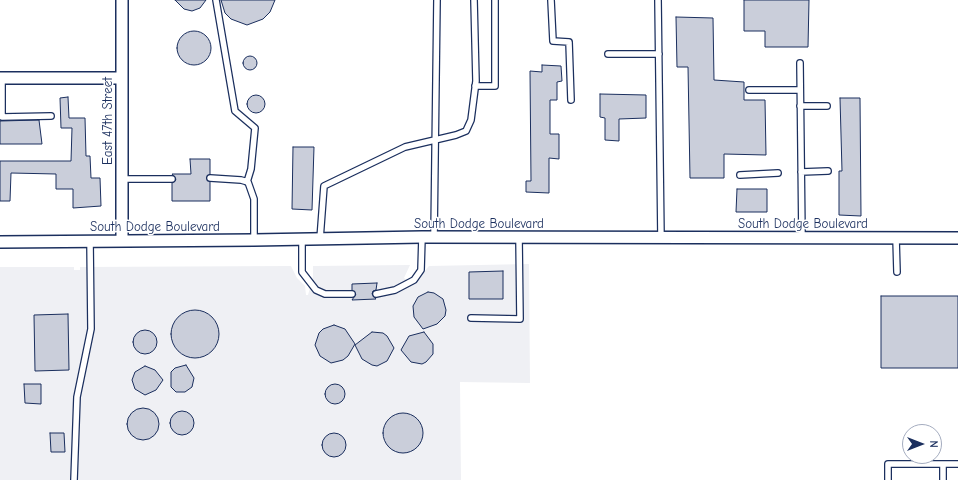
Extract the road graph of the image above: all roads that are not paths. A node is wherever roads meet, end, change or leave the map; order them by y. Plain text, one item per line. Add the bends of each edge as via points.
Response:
1 (122, 0) edge
2 (216, 0) edge
3 (438, 0) edge
4 (474, 0) edge
5 (495, 0) edge
6 (551, 0) edge
7 (658, 0) edge
8 (608, 54) dead end
9 (659, 54) junction
10 (800, 63) dead end
11 (1, 78) edge
12 (121, 78) junction
13 (475, 86) junction
14 (749, 90) dead end
15 (800, 90) junction
16 (571, 100) dead end
17 (800, 106) junction
18 (827, 106) dead end
19 (51, 116) dead end
20 (435, 139) junction
21 (828, 171) dead end
22 (801, 172) junction
23 (778, 174) dead end
24 (740, 175) dead end
25 (210, 178) dead end
26 (122, 179) junction
27 (172, 179) dead end
28 (247, 182) junction
29 (422, 237) junction
30 (434, 237) junction
31 (519, 238) junction
32 (661, 238) junction
33 (802, 238) junction
34 (896, 238) junction
35 (958, 238) edge
36 (302, 239) junction
37 (254, 240) junction
38 (320, 240) junction
39 (90, 241) junction
40 (122, 241) junction
41 (0, 242) edge
42 (897, 272) dead end
43 (352, 294) dead end
44 (376, 294) dead end
45 (471, 318) dead end
46 (943, 464) junction
47 (958, 464) edge
48 (74, 480) edge
49 (888, 480) edge
50 (943, 480) edge

1 - 12 street, East 47th Street
2 - 28 lane via 235,111 255,128 251,170
3 - 20 lane
4 - 13 lane
5 - 13 lane via 495,86
6 - 16 lane via 553,41 568,42
7 - 9 lane
8 - 9 lane
9 - 32 lane
10 - 15 lane
11 - 12 street
11 - 19 lane via 2,116
12 - 26 street, East 47th Street
13 - 20 lane via 471,120 466,131
14 - 15 lane
15 - 17 lane
17 - 18 lane
17 - 22 lane
20 - 30 lane
20 - 38 lane via 405,147 324,186
21 - 22 lane
22 - 33 lane
23 - 24 lane
25 - 28 lane
26 - 27 lane
26 - 40 street, East 47th Street
28 - 37 lane via 254,199
29 - 30 street, South Dodge Boulevard
29 - 38 street, South Dodge Boulevard
29 - 44 lane via 421,270 414,280 395,290
30 - 31 street, South Dodge Boulevard
31 - 32 street, South Dodge Boulevard
31 - 45 lane via 520,319
32 - 33 street, South Dodge Boulevard
33 - 34 street, South Dodge Boulevard
34 - 35 street, South Dodge Boulevard
34 - 42 lane
36 - 37 street, South Dodge Boulevard
36 - 38 street, South Dodge Boulevard
36 - 43 lane via 302,272 316,290 325,294
37 - 40 street, South Dodge Boulevard
39 - 40 street, South Dodge Boulevard
39 - 41 street, South Dodge Boulevard
39 - 48 lane via 91,329 77,397
46 - 47 lane
46 - 49 lane via 888,464
46 - 50 lane

